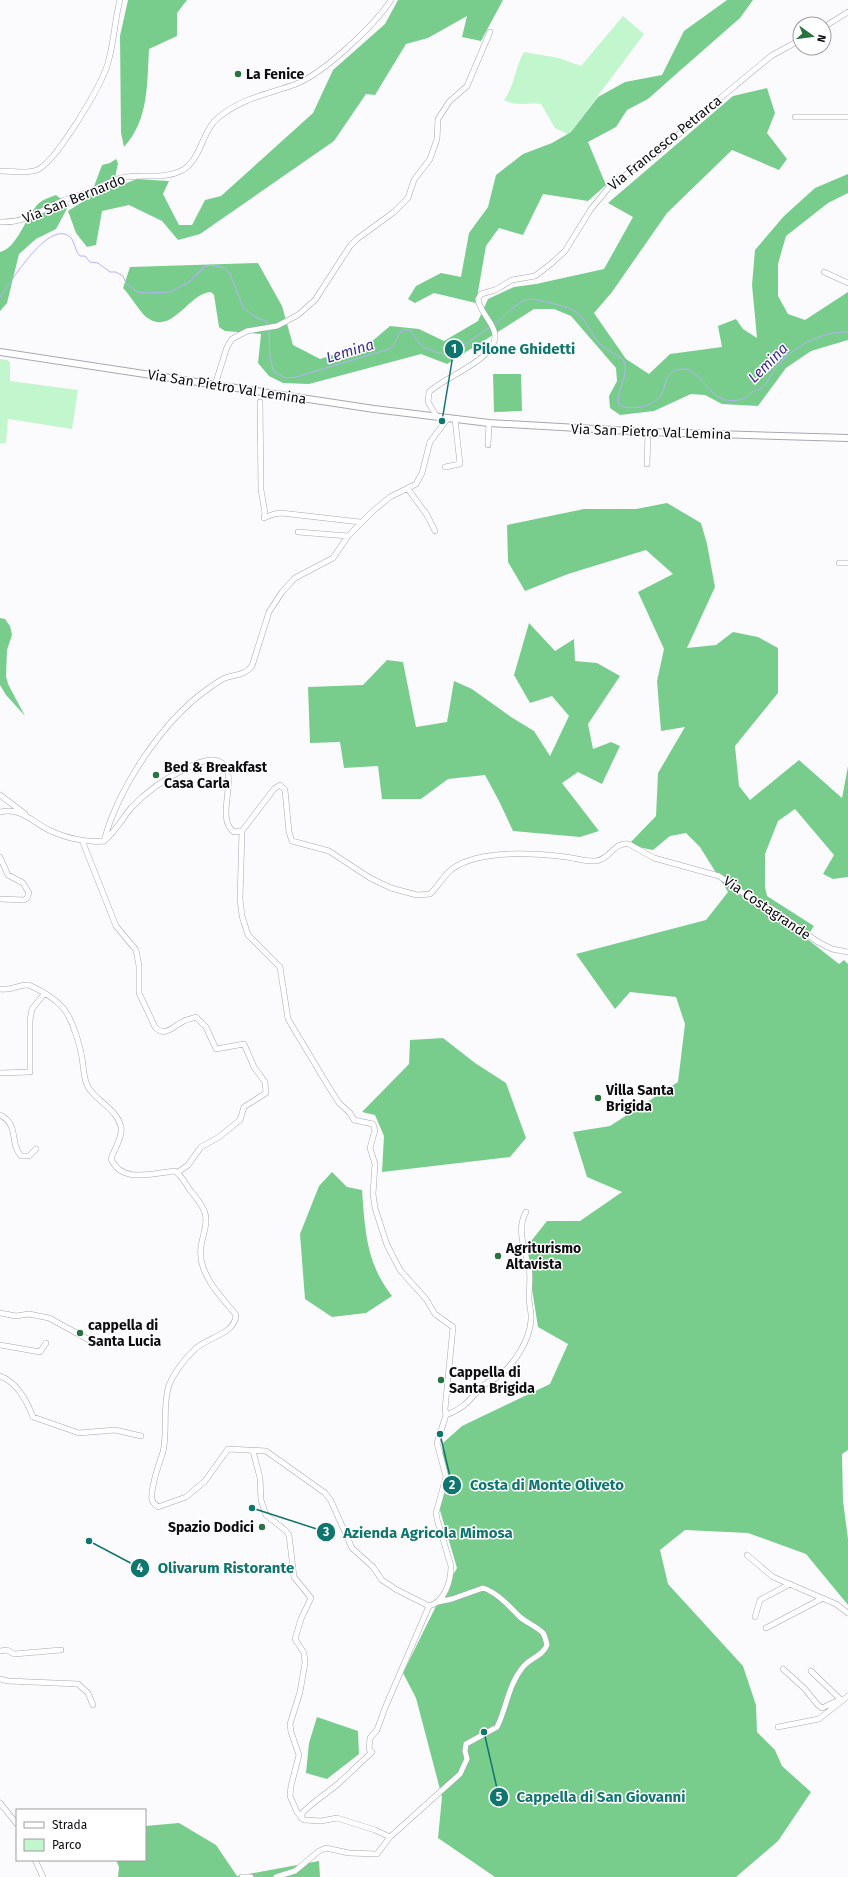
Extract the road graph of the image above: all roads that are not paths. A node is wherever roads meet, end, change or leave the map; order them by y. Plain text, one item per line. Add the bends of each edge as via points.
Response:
1 (120, 0) edge
2 (391, 0) edge
3 (848, 12) edge
4 (832, 22) edge
5 (490, 32) dead end
6 (792, 44) edge
7 (795, 117) dead end
8 (848, 117) edge
9 (0, 171) edge
10 (0, 222) edge
11 (824, 272) dead end
12 (848, 283) edge
13 (0, 352) edge
14 (215, 385) junction
15 (260, 402) dead end
16 (437, 417) junction
17 (452, 419) junction
18 (489, 423) junction
19 (648, 432) junction
20 (848, 438) edge
21 (488, 445) dead end
22 (647, 464) dead end
23 (445, 467) dead end
24 (408, 489) junction
25 (360, 522) junction
26 (435, 531) dead end
27 (298, 532) dead end
28 (348, 536) junction
29 (839, 563) dead end
30 (848, 563) edge
31 (0, 795) edge
32 (0, 812) edge
33 (29, 818) junction
34 (242, 831) junction
35 (82, 840) junction
36 (104, 841) junction
37 (0, 857) edge
38 (0, 899) edge
39 (848, 952) edge
40 (0, 989) edge
41 (44, 994) junction
42 (0, 1073) edge
43 (0, 1115) edge
44 (36, 1149) dead end
45 (178, 1173) junction
46 (526, 1212) dead end
47 (0, 1313) edge
48 (113, 1340) dead end
49 (46, 1343) dead end
50 (0, 1345) edge
51 (0, 1376) edge
52 (446, 1415) junction
53 (140, 1436) dead end
54 (253, 1451) junction
55 (747, 1555) dead end
56 (790, 1584) junction
57 (822, 1598) junction
58 (438, 1602) junction
59 (429, 1606) junction
60 (848, 1613) edge
61 (755, 1617) dead end
62 (766, 1628) dead end
63 (61, 1650) dead end
64 (0, 1651) edge
65 (783, 1669) dead end
66 (811, 1670) dead end
67 (0, 1679) edge
68 (844, 1699) edge
69 (93, 1705) dead end
70 (778, 1728) dead end
71 (0, 1803) edge
72 (301, 1818) junction
73 (16, 1823) edge
74 (390, 1837) junction
75 (35, 1861) edge
76 (43, 1877) edge
77 (242, 1877) edge
78 (251, 1877) edge
79 (276, 1877) edge

1 - 9 street via 106,69 77,123 39,169
2 - 10 street, Via San Bernardo via 362,34 316,72 298,83 244,101 217,118 196,157 182,170 162,176 120,178 22,220
3 - 4 street
5 - 14 street via 467,86 449,102 438,119 430,159 414,180 408,198 394,212 357,238 315,300 298,315 277,326 239,334 229,344
6 - 16 street, Via Francesco Petrarca via 771,56 660,151 610,186 591,209 565,251 552,263 535,276 512,280 479,296 479,306 495,332 495,340 487,353 429,392 428,402
7 - 8 street
11 - 12 street
13 - 14 street, Via San Pietro Val Lemina
14 - 16 street, Via San Pietro Val Lemina
15 - 25 street via 261,490 266,513 264,518 281,513
16 - 17 street, Via San Pietro Val Lemina
17 - 18 street, Via San Pietro Val Lemina
17 - 23 street via 460,464
17 - 24 street via 430,442 418,481
18 - 19 street, Via San Pietro Val Lemina
18 - 21 street
19 - 20 street, Via San Pietro Val Lemina
19 - 22 street
24 - 25 street via 390,497
24 - 26 street
25 - 28 street
27 - 28 street
28 - 36 street via 333,558 296,578 282,592 269,612 249,670 238,676 226,678 201,694 159,737 125,791 108,825
29 - 30 street
31 - 33 street
32 - 33 street via 14,811
33 - 35 street via 53,832
34 - 36 street via 234,832 229,829 226,808 227,769 220,762 211,760 171,775 152,788 131,808
34 - 39 street, Via Costagrande via 274,789 280,785 285,790 292,840 329,851 370,878 391,888 417,895 430,894 447,873 461,863 473,859 533,853 594,861 606,858 619,844 625,843 661,860 719,876 774,910 818,942 832,949
34 - 52 street via 240,899 248,936 280,967 288,1019 326,1084 354,1120 373,1124 375,1130 370,1148 375,1164 373,1194 387,1245 400,1270 426,1299 435,1314 453,1327 444,1410
35 - 36 street
35 - 45 street via 116,926 136,950 138,987 155,1027 164,1032 196,1017 206,1028 216,1049 244,1044 254,1067 265,1082 266,1093 244,1107 240,1120 219,1137 201,1147 188,1165
37 - 38 street via 8,875 23,883 29,893 28,898 24,900
40 - 41 street via 11,990 24,984
41 - 42 street via 32,1009 30,1020 30,1072
41 - 45 street via 66,1011 82,1058 85,1082 93,1094 119,1120 122,1128 111,1159 114,1166 121,1172 135,1175 175,1171
43 - 44 street via 8,1119 17,1152 21,1156 29,1156
45 - 54 street via 206,1214 207,1224 199,1250 202,1267 210,1282 236,1315 236,1320 233,1326 194,1350 173,1377 168,1391 164,1445 152,1494 154,1503 158,1506 186,1496 205,1481 228,1449
46 - 52 street via 522,1234 530,1270 531,1320 526,1340 504,1372 481,1388 462,1408
47 - 48 street via 49,1318 93,1342
49 - 50 street via 40,1352
51 - 53 street via 6,1378 23,1396 33,1417 79,1433 115,1430
52 - 58 street via 437,1443 446,1477 436,1513 451,1573 449,1585
54 - 59 street via 266,1451 325,1493 352,1548 374,1567 382,1580
54 - 72 street via 266,1515 289,1535 294,1577 310,1598 295,1639 304,1656 304,1668 290,1724 299,1756 290,1786 290,1796
55 - 56 street via 773,1577
56 - 57 street
56 - 61 street via 760,1600
57 - 60 street
57 - 62 street
58 - 59 street
58 - 74 street via 487,1589 544,1634 547,1645 545,1651 523,1666 509,1689 497,1727 466,1744 467,1759 460,1774
59 - 72 street via 384,1708 377,1730 370,1738 369,1749 372,1752 303,1812
63 - 64 street via 14,1654 7,1650
65 - 68 street via 822,1708
66 - 68 street
67 - 69 street via 78,1684 88,1693
68 - 70 street via 819,1719
71 - 73 street
72 - 74 street via 310,1821 338,1818
74 - 79 street via 377,1854 349,1853 326,1848 295,1871
75 - 76 street
77 - 78 street

